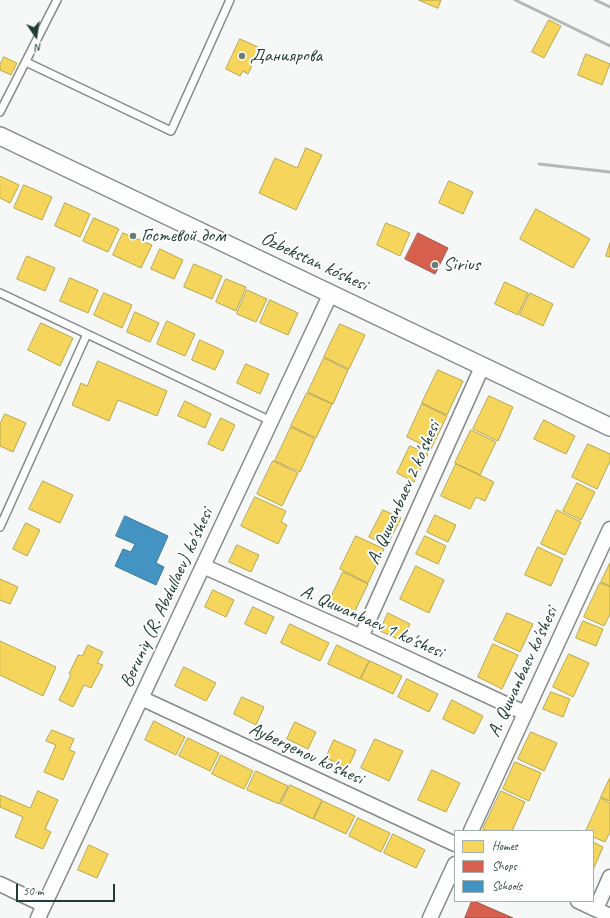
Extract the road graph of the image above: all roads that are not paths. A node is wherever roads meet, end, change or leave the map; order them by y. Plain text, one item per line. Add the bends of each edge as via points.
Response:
1 (57, 0) edge
2 (230, 0) edge
3 (26, 62) junction
4 (0, 112) edge
5 (0, 136) edge
6 (0, 293) edge
7 (331, 294) junction
8 (87, 334) junction
9 (483, 365) junction
10 (271, 421) junction
11 (610, 426) edge
12 (0, 527) edge
13 (610, 529) edge
14 (203, 566) junction
15 (361, 637) junction
16 (141, 698) junction
17 (525, 713) junction
18 (470, 830) edge
19 (454, 844) edge
20 (454, 866) edge
21 (610, 877) edge
22 (0, 884) edge
23 (580, 902) edge
24 (44, 905) junction
25 (596, 909) junction
26 (610, 916) edge
27 (38, 918) edge
28 (430, 918) edge

1 - 3 lane
2 - 3 lane via 171,131
3 - 4 lane
5 - 7 street, Ózbekstan kóshesi
6 - 8 lane
7 - 9 street, Ózbekstan kóshesi
7 - 10 street, Beruniy (R. Abdullaev) ko'shesi
8 - 10 lane
8 - 12 lane
9 - 11 street, Ózbekstan kóshesi
9 - 15 street, A. Quwanbaev 2 ko'shesi
10 - 14 street, Beruniy (R. Abdullaev) ko'shesi
13 - 17 street, A. Quwanbaev ko'shesi
14 - 15 street, A. Quwanbaev 1 ko'shesi
14 - 16 street, Beruniy (R. Abdullaev) ko'shesi
15 - 17 street, A. Quwanbaev 1 ko'shesi
16 - 19 street, Aybergenov ko'shesi
16 - 24 street, Beruniy (R. Abdullaev) ko'shesi
17 - 18 street, A. Quwanbaev ko'shesi
20 - 28 street
21 - 25 street
22 - 24 street
23 - 25 street
24 - 27 street, Beruniy (R. Abdullaev) ko'shesi
25 - 26 street

